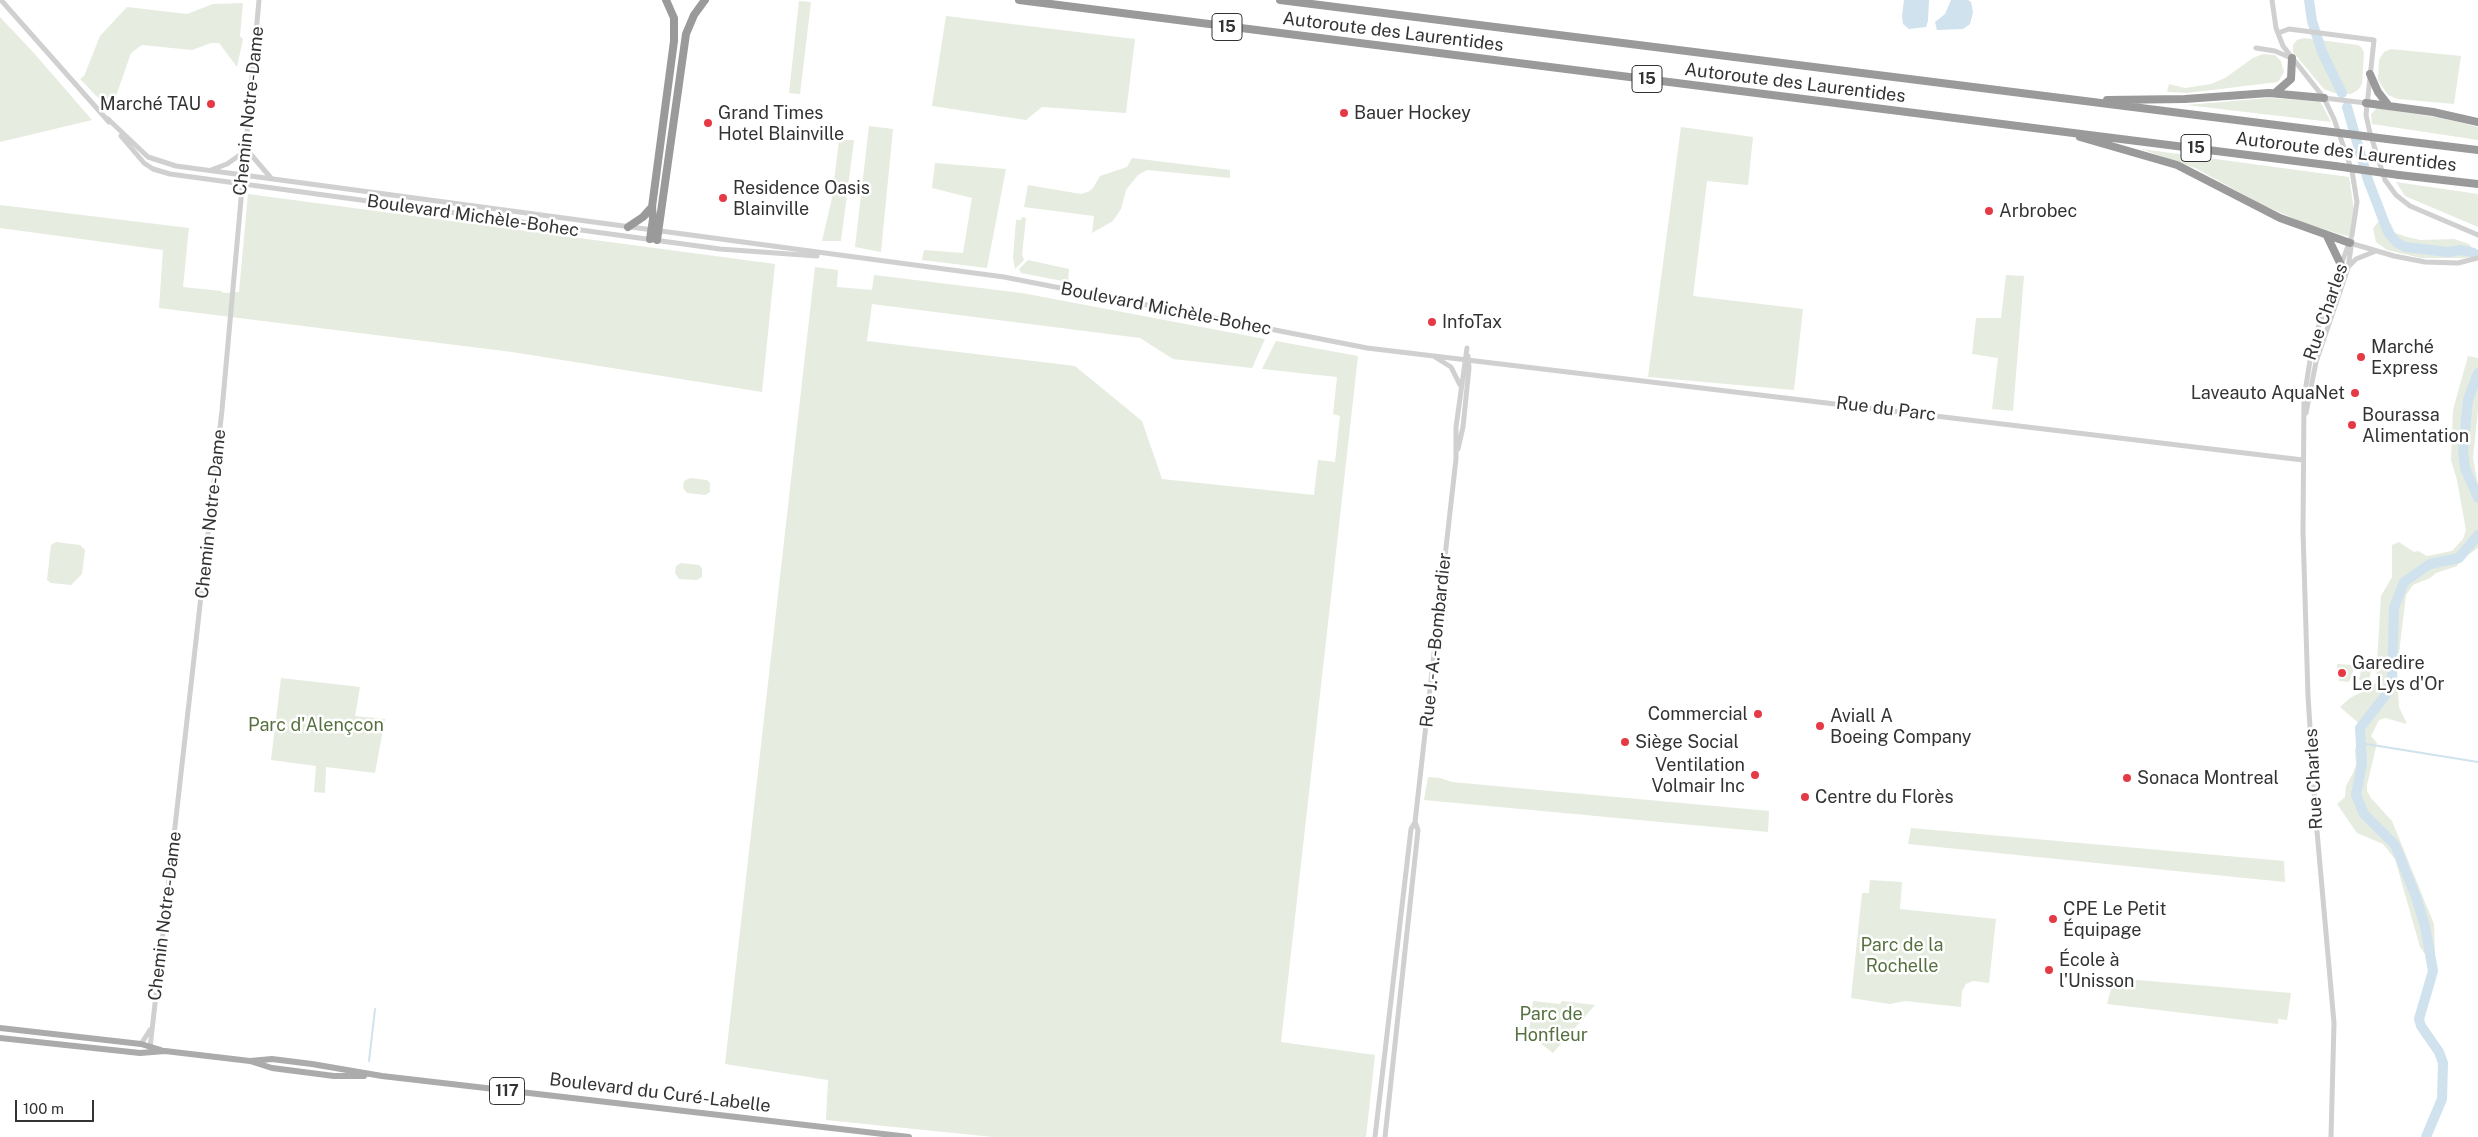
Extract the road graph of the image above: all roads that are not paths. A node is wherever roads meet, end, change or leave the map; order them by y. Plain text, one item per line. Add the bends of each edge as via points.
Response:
1 (0, 0) edge
2 (259, 0) edge
3 (666, 0) edge
4 (705, 0) edge
5 (1019, 0) edge
6 (1280, 0) edge
7 (2272, 0) edge
8 (2278, 33) junction
9 (2256, 48) dead end
10 (2292, 58) junction
11 (2370, 74) junction
12 (2276, 93) junction
13 (2324, 98) junction
14 (2083, 101) junction
15 (2366, 104) junction
16 (2389, 106) junction
17 (108, 120) junction
18 (2478, 122) edge
19 (2057, 131) junction
20 (247, 150) junction
21 (2478, 150) edge
22 (208, 171) junction
23 (244, 176) junction
24 (271, 179) junction
25 (243, 184) junction
26 (2478, 184) edge
27 (652, 207) junction
28 (628, 227) junction
29 (655, 230) junction
30 (2478, 235) edge
31 (2327, 236) junction
32 (653, 240) junction
33 (2351, 241) junction
34 (2377, 251) junction
35 (2478, 258) edge
36 (862, 260) junction
37 (2344, 267) junction
38 (1432, 355) junction
39 (1467, 359) junction
40 (1461, 387) junction
41 (2305, 420) junction
42 (1456, 459) junction
43 (2304, 460) junction
44 (1415, 822) junction
45 (151, 1027) junction
46 (0, 1028) edge
47 (0, 1038) edge
48 (141, 1044) junction
49 (149, 1050) junction
50 (909, 1137) edge
51 (1375, 1137) edge
52 (1385, 1137) edge
53 (2331, 1137) edge

1 - 17 street, Boulevard Michèle-Bohec
2 - 20 street, Chemin Notre-Dame
3 - 27 highway via 674,18 675,37
4 - 29 highway via 686,34
5 - 19 highway, Autoroute des Laurentides / 15
6 - 14 highway, Autoroute des Laurentides / 15
7 - 8 street, Rue Charles
8 - 10 street, Rue Charles
8 - 11 street via 2287,29 2374,40
9 - 10 street
10 - 12 highway via 2291,79
10 - 13 street, Rue Charles
11 - 15 street
11 - 16 highway
12 - 13 highway
12 - 14 highway
13 - 15 street
13 - 33 street, Rue Charles via 2344,145 2355,185 2357,207
14 - 21 highway, Autoroute des Laurentides / 15, bridge
15 - 16 highway
15 - 30 street via 2373,144 2393,192 2414,208
16 - 18 highway
17 - 22 street, Boulevard Michèle-Bohec via 154,160
17 - 25 street, Boulevard Michèle-Bohec via 139,159 153,169
19 - 26 highway, Autoroute des Laurentides / 15, bridge
19 - 31 highway via 2185,168 2273,214
20 - 22 street via 227,164
20 - 23 street, Chemin Notre-Dame
20 - 24 street
22 - 23 street, Boulevard Michèle-Bohec
23 - 24 street, Boulevard Michèle-Bohec
23 - 25 street, Chemin Notre-Dame
24 - 28 street, Boulevard Michèle-Bohec
25 - 32 street, Boulevard Michèle-Bohec
25 - 45 street, Chemin Notre-Dame via 200,608
27 - 28 highway
27 - 29 highway
28 - 29 street, Boulevard Michèle-Bohec
29 - 32 highway
29 - 36 street, Boulevard Michèle-Bohec
31 - 33 highway
31 - 37 highway
32 - 36 street, Boulevard Michèle-Bohec via 720,249
33 - 34 street
33 - 37 street, Rue Charles
34 - 35 street via 2433,263 2458,263
34 - 37 street
36 - 38 street, Boulevard Michèle-Bohec via 1004,278 1367,348
37 - 41 street, Rue Charles via 2316,362
37 - 41 street, Rue Charles via 2309,357 2304,392
38 - 39 street, Boulevard Michèle-Bohec
38 - 40 street via 1452,368
39 - 40 street, Rue J.-A.-Bombardier
39 - 42 street, Rue J.-A.-Bombardier via 1463,427
39 - 43 street, Rue du Parc
40 - 42 street, Rue J.-A.-Bombardier
41 - 43 street, Rue Charles
42 - 44 street, Rue J.-A.-Bombardier
43 - 53 street, Rue Charles via 2308,696 2334,1023
44 - 51 street, Rue J.-A.-Bombardier via 1411,829
44 - 52 street, Rue J.-A.-Bombardier via 1418,830
45 - 48 street, Chemin Notre-Dame
45 - 49 street, Chemin Notre-Dame
46 - 48 main road, Boulevard du Curé-Labelle / 117
47 - 49 main road, Boulevard du Curé-Labelle / 117
48 - 49 main road, Boulevard du Curé-Labelle / 117
49 - 50 main road, Boulevard du Curé-Labelle / 117 via 250,1061 272,1059 378,1076

